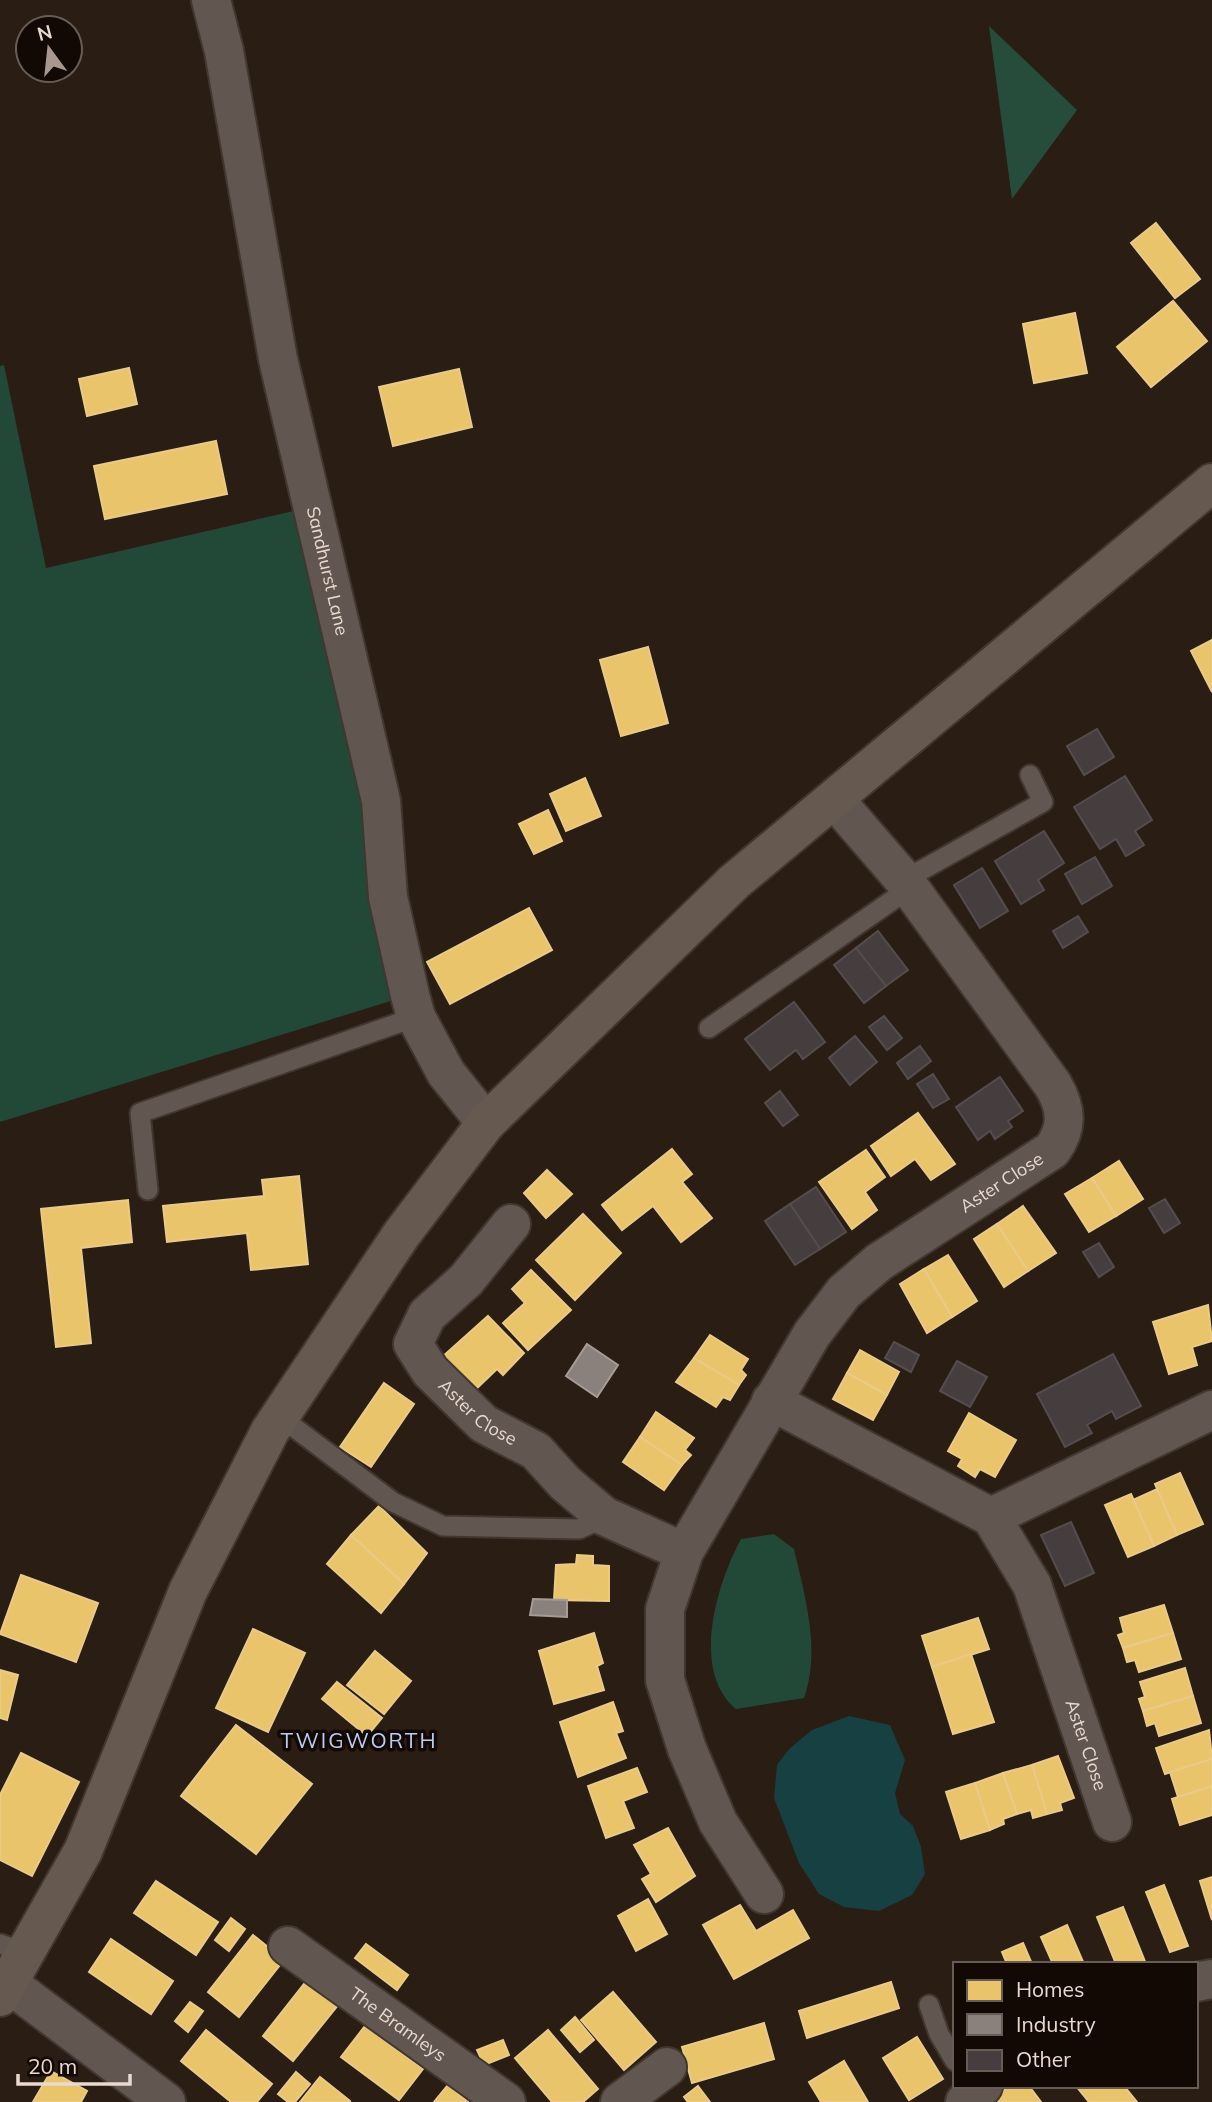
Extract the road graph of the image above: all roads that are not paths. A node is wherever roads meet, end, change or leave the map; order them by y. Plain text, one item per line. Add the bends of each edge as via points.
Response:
1 (211, 0) edge
2 (1212, 483) edge
3 (1030, 775) dead end
4 (835, 800) junction
5 (907, 884) junction
6 (416, 1017) junction
7 (709, 1028) dead end
8 (486, 1124) junction
9 (148, 1190) dead end
10 (511, 1224) dead end
11 (771, 1401) junction
12 (1212, 1410) edge
13 (279, 1416) junction
14 (606, 1517) junction
15 (991, 1517) junction
16 (684, 1552) junction
17 (1112, 1822) dead end
18 (760, 1875) dead end
19 (288, 1947) dead end
20 (9, 1969) edge
21 (929, 2005) dead end
22 (953, 2058) edge
23 (667, 2067) dead end
24 (166, 2102) edge
25 (506, 2102) edge
26 (620, 2102) edge

1 - 6 street, Sandhurst Lane via 278,359 381,801 388,897
2 - 4 main road
3 - 5 lane via 1043,802
4 - 5 street, Aster Close
4 - 8 main road via 734,883
5 - 7 lane
5 - 11 street, Aster Close via 1057,1093 1065,1121 1062,1136 1052,1150 879,1262 844,1292
6 - 8 street, Sandhurst Lane via 446,1073
6 - 9 lane via 140,1113
8 - 13 main road via 401,1234
10 - 14 street, Aster Close via 466,1280 427,1315 413,1344 430,1371 484,1424 536,1451
11 - 15 street
11 - 16 street, Aster Close
12 - 15 street
13 - 14 lane via 393,1502 443,1526 579,1529
13 - 20 main road via 188,1591 83,1851
14 - 16 street, Aster Close
15 - 17 street, Aster Close via 1032,1585
16 - 18 street, Aster Close via 665,1609 666,1680 687,1749 718,1822
19 - 25 street, The Bramleys
20 - 24 street
21 - 22 lane
23 - 26 street

